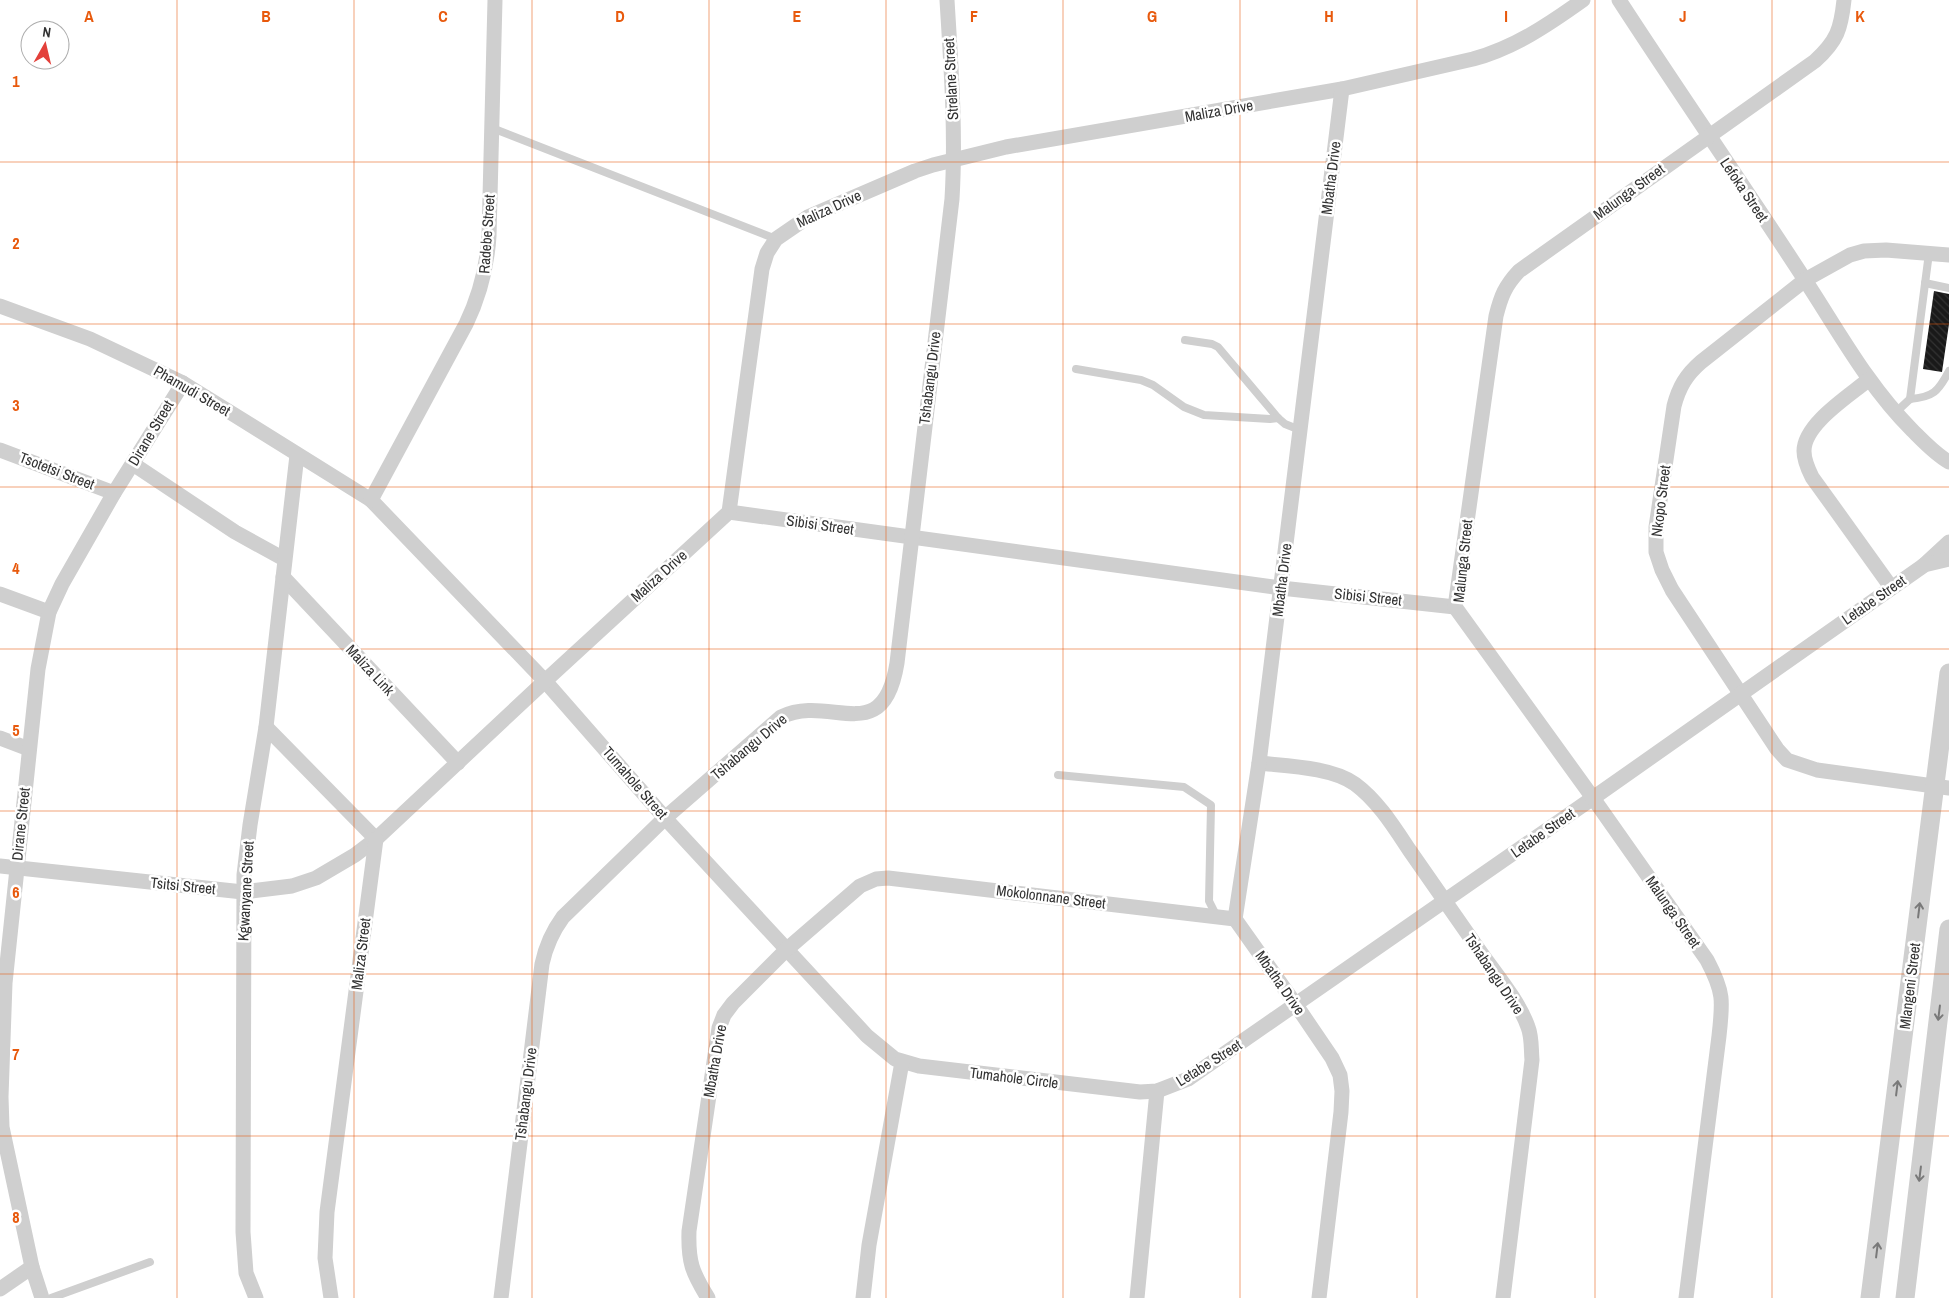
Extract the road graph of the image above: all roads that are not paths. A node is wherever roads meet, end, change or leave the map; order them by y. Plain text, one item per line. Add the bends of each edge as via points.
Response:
1 (496, 0) edge
2 (947, 0) edge
3 (1582, 0) edge
4 (1619, 0) edge
5 (1844, 0) edge
6 (1342, 90) junction
7 (492, 128) junction
8 (1708, 136) junction
9 (954, 159) junction
10 (776, 239) junction
11 (1929, 253) junction
12 (1949, 256) edge
13 (1805, 280) junction
14 (1925, 283) junction
15 (1949, 288) edge
16 (0, 306) edge
17 (1185, 340) dead end
18 (1076, 369) dead end
19 (1949, 371) edge
20 (1868, 380) junction
21 (182, 383) junction
22 (1910, 399) junction
23 (1895, 413) junction
24 (1278, 418) junction
25 (1300, 430) junction
26 (0, 450) edge
27 (296, 454) junction
28 (1949, 462) edge
29 (133, 464) junction
30 (114, 493) junction
31 (371, 500) junction
32 (729, 512) junction
33 (912, 538) junction
34 (1949, 542) edge
35 (284, 559) junction
36 (1949, 559) edge
37 (1923, 566) junction
38 (283, 578) junction
39 (1891, 587) junction
40 (1281, 588) junction
41 (0, 594) edge
42 (1455, 607) junction
43 (49, 612) junction
44 (1949, 674) edge
45 (545, 680) junction
46 (1741, 694) junction
47 (266, 727) junction
48 (0, 738) edge
49 (29, 749) junction
50 (458, 763) junction
51 (1259, 763) junction
52 (1058, 775) dead end
53 (1942, 787) edge
54 (1593, 798) junction
55 (665, 818) junction
56 (376, 839) junction
57 (0, 866) edge
58 (16, 868) junction
59 (868, 881) joint
60 (243, 892) junction
61 (1445, 901) junction
62 (1217, 917) junction
63 (1235, 919) junction
64 (1949, 929) edge
65 (786, 950) junction
66 (3, 983) edge
67 (1296, 1005) junction
68 (902, 1062) junction
69 (1157, 1091) junction
70 (1, 1128) edge
71 (150, 1262) dead end
72 (32, 1267) junction
73 (0, 1289) edge
74 (42, 1298) edge
75 (51, 1298) edge
76 (256, 1298) edge
77 (331, 1298) edge
78 (501, 1298) edge
79 (708, 1298) edge
80 (863, 1298) edge
81 (1137, 1298) edge
82 (1319, 1298) edge
83 (1503, 1298) edge
84 (1686, 1298) edge
85 (1870, 1298) edge
86 (1905, 1298) edge

1 - 7 street, Radebe Street
2 - 9 street, Strelane Street
3 - 6 street via 1533,34 1492,54
4 - 8 street, Lefoka Street
5 - 8 street, Malunga Street via 1835,40 1826,50
6 - 9 street, Maliza Drive via 1006,147
6 - 25 street, Mbatha Drive
7 - 10 lane
7 - 31 street, Radebe Street via 487,263 480,293
8 - 13 street, Lefoka Street
8 - 42 street, Malunga Street via 1519,271 1507,284 1496,316
9 - 10 street, Maliza Drive via 914,171 808,217
9 - 33 street, Tshabangu Drive
10 - 32 street, Maliza Drive via 766,253 762,269
11 - 12 street, Nkopo Street
11 - 13 street, Nkopo Street via 1864,251 1842,259
11 - 14 lane
13 - 20 street, Lefoka Street
13 - 46 street, Nkopo Street via 1687,374 1674,406 1656,527 1656,552 1672,590
14 - 15 lane
14 - 22 lane
16 - 21 street, Phamudi Street via 90,339
17 - 24 lane via 1218,347
18 - 24 lane via 1153,384 1184,407 1204,415
19 - 22 lane via 1944,382 1930,396
20 - 23 street, Lefoka Street
20 - 39 street via 1818,422 1806,438 1804,451 1812,477
21 - 27 street, Phamudi Street
21 - 29 street, Dirane Street
22 - 23 lane
23 - 28 street, Lefoka Street via 1930,449
24 - 25 lane
25 - 40 street, Mbatha Drive
26 - 30 street, Tsotetsi Street
27 - 31 street, Phamudi Street
27 - 35 street, Kgwanyane Street
29 - 30 street, Dirane Street
29 - 35 street via 235,532
30 - 43 street, Dirane Street
31 - 45 street, Tumahole Street
32 - 33 street, Sibisi Street
32 - 45 street, Maliza Drive
33 - 40 street, Sibisi Street
33 - 55 street, Tshabangu Drive via 895,675 879,707 864,714 809,710 781,718
34 - 37 street, Letabe Street
35 - 38 street, Kgwanyane Street
36 - 37 street, Letabe Street
37 - 39 street, Letabe Street
38 - 47 street, Kgwanyane Street
38 - 50 street, Maliza Link
39 - 46 street, Letabe Street
40 - 42 street, Sibisi Street
40 - 51 street, Mbatha Drive
41 - 43 street
42 - 54 street, Malunga Street
43 - 49 street, Dirane Street via 38,670
44 - 53 street, Mlangeni Street
45 - 50 street
45 - 55 street, Tumahole Street
46 - 53 street, Nkopo Street via 1787,760 1817,770
46 - 54 street, Letabe Street
47 - 56 street
47 - 60 street, Kgwanyane Street via 247,843
48 - 49 street
49 - 58 street, Dirane Street
50 - 56 street
51 - 61 street, Tshabangu Drive via 1316,770 1354,782 1386,816
51 - 63 street, Mbatha Drive
52 - 62 lane via 1184,787 1211,805 1209,901
85 -> 53 street, Mlangeni Street
54 - 61 street, Letabe Street
54 - 84 street, Malunga Street via 1706,960 1722,993
55 - 65 street, Tumahole Street
55 - 78 street, Tshabangu Drive via 563,917 545,948
56 - 60 street, Tsitsi Street via 316,878 292,886
56 - 77 street, Maliza Street via 327,1212 325,1258
57 - 58 street, Tsitsi Street
58 - 60 street, Tsitsi Street
58 - 66 street, Dirane Street
59 - 62 street, Mokolonnane Street via 888,878
59 - 65 street, Mbatha Drive
60 - 76 street, Kgwanyane Street via 244,1232 246,1273
61 - 67 street, Letabe Street
61 - 83 street, Tshabangu Drive via 1522,1014 1531,1044 1532,1060
62 - 63 street, Mokolonnane Street
63 - 67 street, Mbatha Drive
64 -> 86 street
65 - 68 street, Tumahole Street via 867,1036
65 - 79 street, Mbatha Drive via 733,1003 719,1028 688,1251 691,1268
66 - 70 street, Dirane Street
67 - 69 street, Letabe Street via 1188,1079
67 - 82 street, Mbatha Drive via 1332,1058 1340,1075 1342,1091
68 - 69 street, Tumahole Circle via 1120,1091
68 - 80 street via 869,1245
69 - 81 street
70 - 72 street, Dirane Street
71 - 75 lane
72 - 73 street
72 - 74 street, Dirane Street

